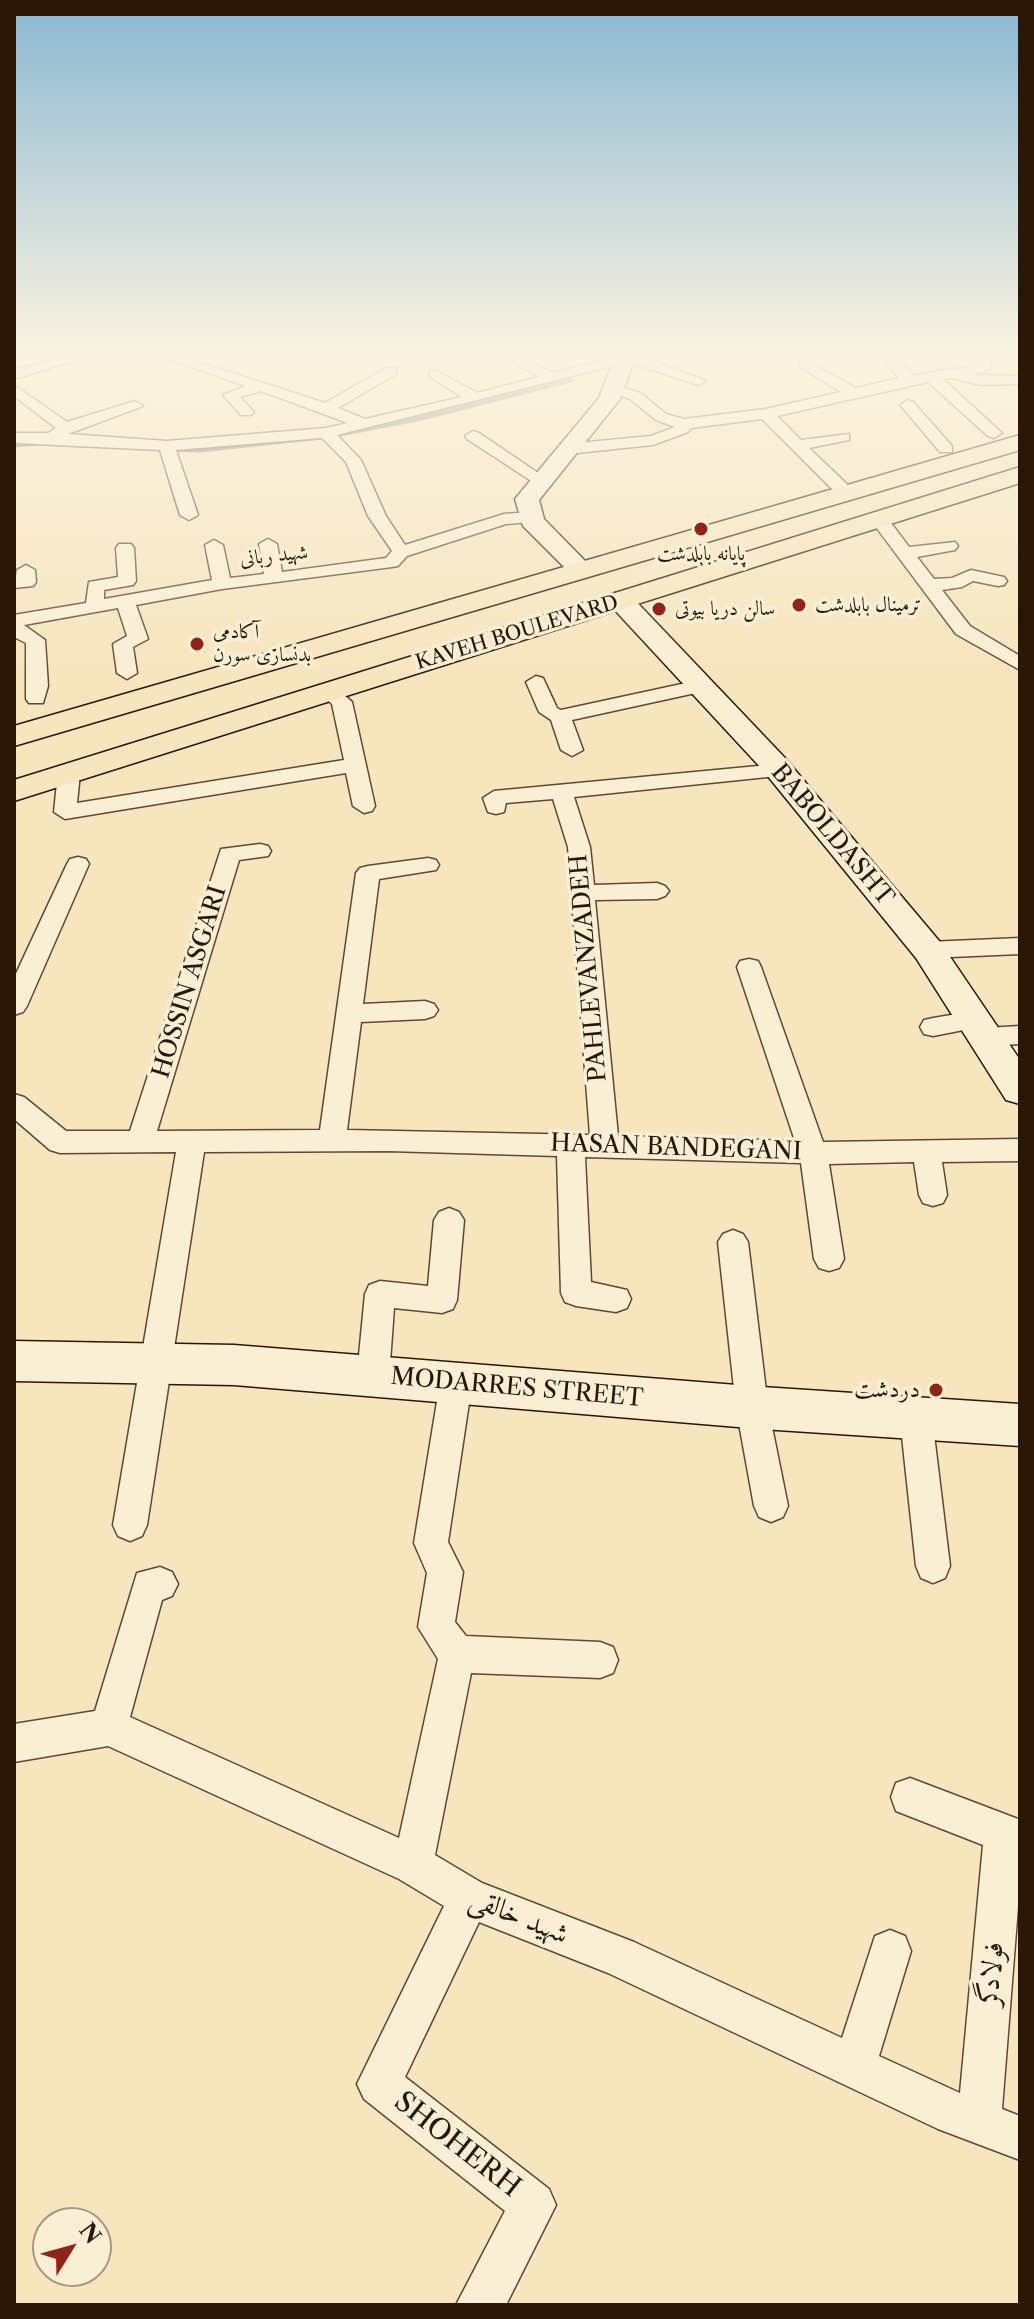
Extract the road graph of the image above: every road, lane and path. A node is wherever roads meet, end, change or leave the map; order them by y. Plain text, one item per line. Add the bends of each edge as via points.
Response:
1 (173, 463) edge
2 (354, 463) edge
3 (515, 463) edge
4 (556, 463) edge
5 (816, 463) edge
6 (933, 463) edge
7 (1020, 475) edge
8 (542, 481) junction
9 (846, 493) junction
10 (189, 515) dead end
11 (531, 517) junction
12 (879, 519) junction
13 (268, 544) dead end
14 (214, 545) dead end
15 (949, 546) dead end
16 (125, 548) dead end
17 (401, 552) junction
18 (906, 553) junction
19 (581, 570) junction
20 (274, 578) junction
21 (998, 581) dead end
22 (222, 584) junction
23 (931, 585) junction
24 (620, 600) junction
25 (125, 601) junction
26 (95, 605) junction
27 (14, 622) edge
28 (396, 624) junction
29 (318, 647) junction
30 (428, 660) junction
31 (1018, 660) edge
32 (127, 673) dead end
33 (536, 682) dead end
34 (700, 686) junction
35 (338, 689) junction
36 (14, 690) edge
37 (560, 716) junction
38 (349, 734) junction
39 (14, 736) edge
40 (326, 737) dead end
41 (572, 750) dead end
42 (355, 765) junction
43 (779, 770) junction
44 (69, 773) junction
45 (14, 791) edge
46 (562, 792) junction
47 (364, 806) dead end
48 (496, 807) dead end
49 (260, 851) dead end
50 (78, 864) dead end
51 (428, 865) dead end
52 (657, 891) dead end
53 (583, 893) junction
54 (1020, 946) edge
55 (928, 950) junction
56 (749, 967) dead end
57 (14, 1006) edge
58 (425, 1010) dead end
59 (350, 1014) junction
60 (933, 1027) dead end
61 (980, 1028) junction
62 (1020, 1035) edge
63 (1020, 1090) edge
64 (14, 1104) edge
65 (141, 1139) junction
66 (332, 1140) junction
67 (192, 1142) junction
68 (571, 1145) junction
69 (605, 1146) junction
70 (1020, 1150) edge
71 (813, 1152) junction
72 (926, 1152) junction
73 (933, 1195) dead end
74 (449, 1220) dead end
75 (733, 1242) dead end
76 (829, 1259) dead end
77 (616, 1299) dead end
78 (14, 1361) edge
79 (156, 1364) junction
80 (373, 1376) junction
81 (456, 1383) junction
82 (752, 1407) junction
83 (916, 1418) junction
84 (1020, 1425) edge
85 (771, 1506) dead end
86 (130, 1525) dead end
87 (933, 1566) dead end
88 (160, 1584) dead end
89 (457, 1654) junction
90 (600, 1660) dead end
91 (109, 1727) junction
92 (14, 1743) edge
93 (910, 1797) dead end
94 (413, 1865) junction
95 (469, 1898) junction
96 (890, 1951) dead end
97 (855, 2065) junction
98 (979, 2121) junction
99 (1020, 2138) edge
100 (480, 2305) edge

1 - 10 street
2 - 17 street via 377,516
3 - 8 street
4 - 8 street
5 - 9 street
6 - 9 main road, KAVEH BOULEVARD
7 - 12 main road, KAVEH BOULEVARD
8 - 11 street via 527,499
9 - 19 main road, KAVEH BOULEVARD
11 - 17 street, شهید ربانی via 504,519
11 - 19 street
12 - 18 street
12 - 24 main road, KAVEH BOULEVARD
13 - 20 street
14 - 22 street
15 - 18 street
16 - 26 street via 127,581 95,586
17 - 20 street, شهید ربانی via 392,562
18 - 23 street
19 - 28 main road, KAVEH BOULEVARD
20 - 22 street, شهید ربانی
21 - 23 street via 971,575 956,583
22 - 25 street, شهید ربانی
23 - 31 street via 963,630
24 - 30 main road, KAVEH BOULEVARD
24 - 34 street, BABOLDASHT
25 - 26 street, شهید ربانی
25 - 32 street via 138,639 123,644
26 - 27 street, شهید ربانی
27 - 36 street via 16,631 35,640 37,693
28 - 29 main road, KAVEH BOULEVARD
28 - 30 main road via 387,637 392,648 405,657
29 - 35 main road via 350,657 357,667 357,675
29 - 39 main road, KAVEH BOULEVARD
30 - 35 main road, KAVEH BOULEVARD
33 - 37 street via 549,712
34 - 37 street
34 - 43 street, BABOLDASHT
35 - 38 street
35 - 44 main road, KAVEH BOULEVARD
37 - 41 street
38 - 40 street
38 - 42 street
42 - 44 street via 65,812
42 - 47 street
43 - 46 street
43 - 55 street, BABOLDASHT
44 - 45 main road, KAVEH BOULEVARD
46 - 48 street via 494,798
46 - 53 street, PAHLEVANZADEH via 579,847
49 - 65 street, HOSSIN ASGARI via 229,854
50 - 57 street
51 - 59 street via 368,873
52 - 53 street
53 - 69 street, PAHLEVANZADEH
54 - 55 street
55 - 61 street, BABOLDASHT
56 - 71 street
58 - 59 street
59 - 66 street
60 - 61 street
61 - 62 street
61 - 63 street, BABOLDASHT
64 - 65 street, HASAN BANDEGANI via 60,1142
65 - 67 street, HASAN BANDEGANI
66 - 67 street, HASAN BANDEGANI
66 - 68 street, HASAN BANDEGANI
67 - 79 street
68 - 69 street, HASAN BANDEGANI
68 - 77 street via 576,1293
69 - 71 street, HASAN BANDEGANI
70 - 72 street, HASAN BANDEGANI
71 - 72 street, HASAN BANDEGANI
71 - 76 street
72 - 73 street
74 - 80 street via 442,1300 380,1294
75 - 82 street
78 - 79 street, MODARRES STREET
79 - 80 street, MODARRES STREET
79 - 86 street
80 - 81 street, MODARRES STREET
81 - 82 street, MODARRES STREET
81 - 89 street via 431,1543 445,1572 436,1627
82 - 83 street, MODARRES STREET
82 - 85 street
83 - 84 street, MODARRES STREET
83 - 87 street
88 - 91 street via 149,1585
89 - 90 street
89 - 94 street
91 - 92 street
91 - 94 street, شهید خالقی
93 - 98 street, فولادگر via 1004,1833
94 - 95 street, شهید خالقی
95 - 97 street, شهید خالقی via 619,1957
95 - 100 street, SHOHERH via 379,2084 533,2205
96 - 97 street
97 - 98 street, شهید خالقی
98 - 99 street, شهید خالقی

